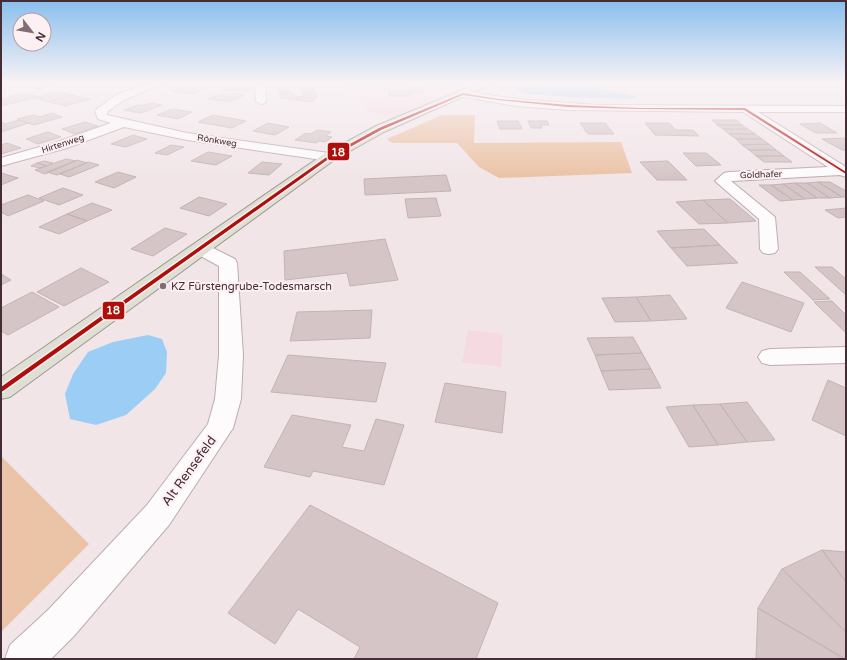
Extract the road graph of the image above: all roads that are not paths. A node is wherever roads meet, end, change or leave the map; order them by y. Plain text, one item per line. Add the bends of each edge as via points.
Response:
1 (102, 115) edge
2 (414, 115) edge
3 (754, 115) edge
4 (123, 123) junction
5 (329, 157) junction
6 (1, 162) edge
7 (845, 172) edge
8 (200, 249) junction
9 (769, 249) dead end
10 (846, 355) edge
11 (770, 357) dead end
12 (4, 383) edge
13 (24, 659) edge

1 - 4 street, Rönkweg
2 - 5 main road via 380,129
3 - 7 street
4 - 5 street, Rönkweg via 205,139
4 - 6 street, Hirtenweg via 62,145
5 - 8 main road
7 - 9 street, Goldhafer via 729,176 722,180 767,217
8 - 12 main road
8 - 13 street, Alt Rensefeld via 228,263 232,355 228,399 220,428 158,515 61,623
10 - 11 street

